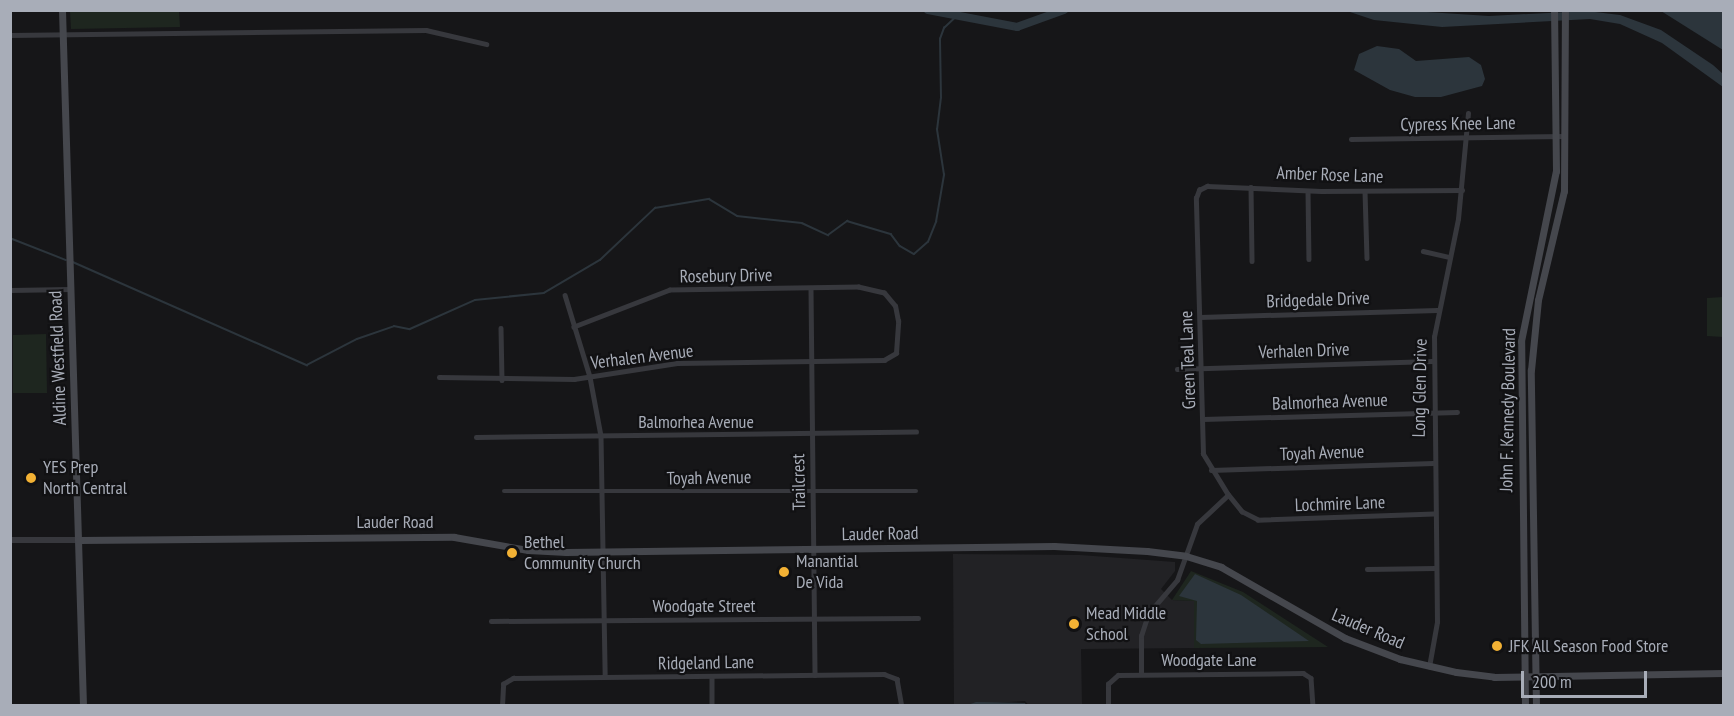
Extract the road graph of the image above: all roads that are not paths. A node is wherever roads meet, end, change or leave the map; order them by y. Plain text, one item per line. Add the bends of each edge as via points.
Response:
1 (62, 10) edge
2 (1554, 10) edge
3 (1565, 10) edge
4 (63, 34) junction
5 (10, 35) edge
6 (486, 44) dead end
7 (1555, 76) junction
8 (1566, 76) junction
9 (1468, 113) dead end
10 (1565, 136) junction
11 (1556, 137) junction
12 (1468, 138) junction
13 (1350, 139) dead end
14 (1251, 187) junction
15 (1199, 190) joint
16 (1462, 190) junction
17 (1308, 191) junction
18 (1365, 191) junction
19 (1551, 206) junction
20 (1562, 208) junction
21 (1423, 251) dead end
22 (1449, 257) junction
23 (1367, 258) dead end
24 (1309, 260) dead end
25 (1252, 261) dead end
26 (70, 289) junction
27 (811, 289) junction
28 (10, 290) edge
29 (565, 295) dead end
30 (1437, 310) junction
31 (1200, 317) junction
32 (574, 327) junction
33 (501, 328) dead end
34 (884, 360) joint
35 (1432, 361) junction
36 (812, 362) junction
37 (1201, 368) junction
38 (1177, 369) dead end
39 (439, 377) dead end
40 (590, 377) junction
41 (502, 380) junction
42 (1432, 412) junction
43 (1457, 412) dead end
44 (1203, 419) junction
45 (916, 432) dead end
46 (812, 434) junction
47 (601, 436) junction
48 (476, 437) dead end
49 (1433, 463) junction
50 (1211, 470) junction
51 (813, 490) junction
52 (504, 491) dead end
53 (916, 491) dead end
54 (602, 493) junction
55 (1228, 495) junction
56 (1434, 514) junction
57 (1248, 516) joint
58 (1522, 534) junction
59 (1533, 534) junction
60 (10, 540) edge
61 (79, 540) junction
62 (813, 550) junction
63 (602, 552) junction
64 (1186, 556) junction
65 (1435, 568) junction
66 (1367, 569) dead end
67 (814, 618) junction
68 (918, 618) dead end
69 (604, 620) junction
70 (491, 621) dead end
71 (1429, 667) junction
72 (1724, 673) edge
73 (1141, 674) junction
74 (815, 675) junction
75 (1525, 676) junction
76 (1536, 676) junction
77 (605, 677) junction
78 (712, 677) junction
79 (83, 705) edge
80 (502, 705) edge
81 (712, 705) edge
82 (902, 705) edge
83 (1108, 705) edge
84 (1313, 705) edge
85 (1525, 705) edge
86 (1536, 705) edge

1 - 4 main road, Aldine Westfield Road
2 - 7 main road, John F. Kennedy Boulevard
3 - 8 main road, John F. Kennedy Boulevard
4 - 5 street
4 - 6 street via 426,30
4 - 26 main road, Aldine Westfield Road
7 - 8 main road
7 - 11 main road, John F. Kennedy Boulevard
8 - 10 main road, John F. Kennedy Boulevard
9 - 12 street, Long Glen Drive
10 - 11 street, Cypress Knee Lane
10 - 20 main road, John F. Kennedy Boulevard
11 - 12 street, Cypress Knee Lane
11 - 19 main road, John F. Kennedy Boulevard
12 - 13 street, Cypress Knee Lane
12 - 16 street, Long Glen Drive
14 - 15 street, Amber Rose Lane via 1207,186
14 - 17 street, Amber Rose Lane
14 - 25 street
15 - 31 street, Green Teal Lane
16 - 18 street, Amber Rose Lane
16 - 22 street, Long Glen Drive
17 - 18 street, Amber Rose Lane
17 - 24 street
18 - 23 street
19 - 20 main road
19 - 58 main road, John F. Kennedy Boulevard via 1521,341
20 - 59 main road, John F. Kennedy Boulevard via 1532,341
21 - 22 street
22 - 30 street, Long Glen Drive
26 - 28 street
26 - 61 main road, Aldine Westfield Road
27 - 32 street, Rosebury Drive via 670,290
27 - 34 street, Rosebury Drive via 859,287 884,293 895,306 898,321 896,353
27 - 36 street, Trailcrest
29 - 32 street
30 - 31 street, Bridgedale Drive
30 - 35 street, Long Glen Drive
31 - 37 street, Green Teal Lane
32 - 40 street
33 - 41 street
34 - 36 street, Verhalen Avenue
35 - 37 street, Verhalen Drive
35 - 42 street, Long Glen Drive
36 - 40 street, Verhalen Avenue via 677,363
36 - 46 street, Trailcrest
37 - 38 street, Verhalen Drive
37 - 44 street, Green Teal Lane
39 - 41 street, Verhalen Avenue
40 - 41 street, Verhalen Avenue
40 - 47 street
42 - 43 street, Balmorhea Avenue
42 - 44 street, Balmorhea Avenue
42 - 49 street, Long Glen Drive
44 - 50 street, Green Teal Lane via 1203,454
45 - 46 street, Balmorhea Avenue
46 - 47 street, Balmorhea Avenue
46 - 51 street, Trailcrest
47 - 48 street, Balmorhea Avenue
47 - 54 street
49 - 50 street, Toyah Avenue
49 - 56 street, Long Glen Drive
50 - 55 street, Green Teal Lane
51 - 53 street, Toyah Avenue
51 - 54 street, Toyah Avenue
51 - 62 street, Trailcrest
52 - 54 street, Toyah Avenue
54 - 63 street
55 - 57 street, Green Teal Lane
55 - 64 street via 1197,524
56 - 57 street, Lochmire Lane via 1258,520
56 - 65 street, Long Glen Drive
58 - 59 main road
58 - 75 main road, John F. Kennedy Boulevard
59 - 76 main road, John F. Kennedy Boulevard
60 - 61 street, Lauder Road
61 - 63 main road, Lauder Road via 454,537 528,550
61 - 79 main road, Aldine Westfield Road
62 - 63 main road, Lauder Road
62 - 64 main road, Lauder Road via 1054,546
62 - 67 street, Trailcrest
63 - 69 street
64 - 71 main road, Lauder Road via 1241,576 1345,638
64 - 73 street via 1177,580 1145,621
65 - 66 street
65 - 71 street, Long Glen Drive via 1437,622
67 - 68 street, Woodgate Street
67 - 69 street, Woodgate Street
67 - 74 street, Trailcrest
69 - 70 street, Woodgate Street
69 - 77 street
71 - 75 main road, Lauder Road via 1478,676
72 - 76 main road, Lauder Road
73 - 83 street, Woodgate Lane via 1111,678
73 - 84 street, Woodgate Lane via 1308,675
74 - 78 street, Ridgeland Lane
74 - 82 street, Ridgeland Lane via 884,675 897,679 902,688
75 - 76 main road, Lauder Road
75 - 85 main road, John F. Kennedy Boulevard
76 - 86 main road, John F. Kennedy Boulevard
77 - 78 street, Ridgeland Lane
77 - 80 street, Ridgeland Lane via 505,681
78 - 81 street

